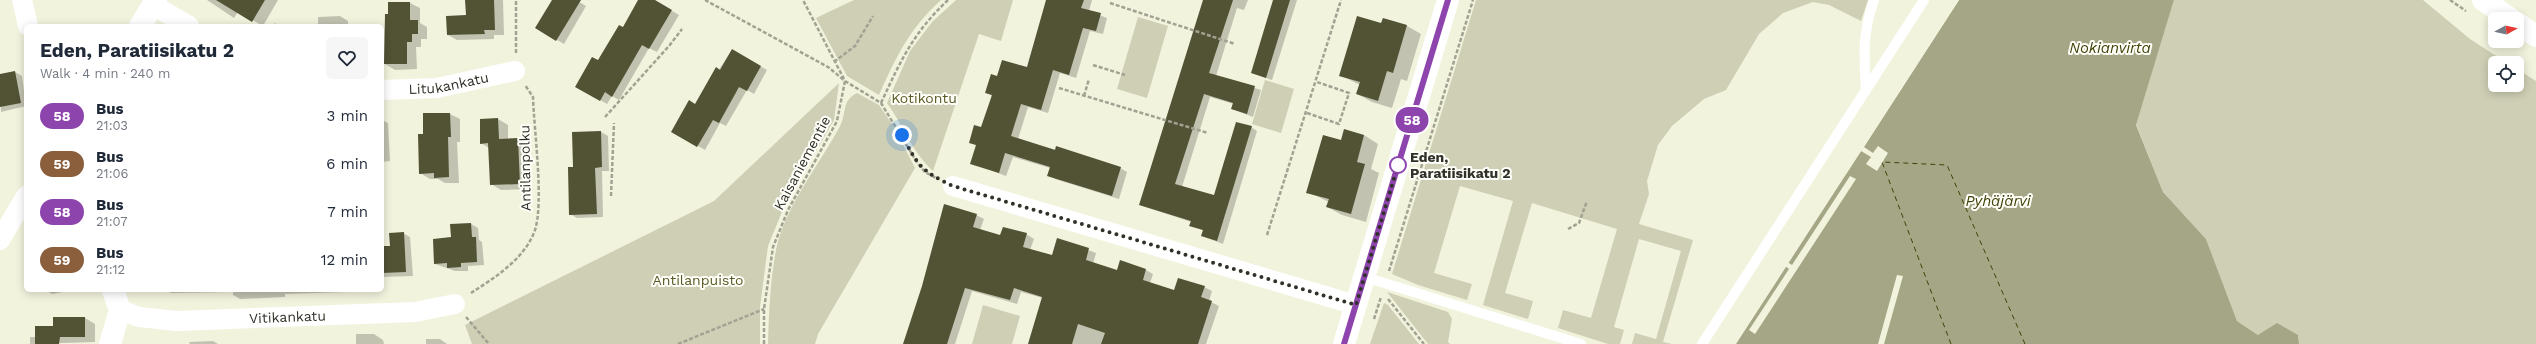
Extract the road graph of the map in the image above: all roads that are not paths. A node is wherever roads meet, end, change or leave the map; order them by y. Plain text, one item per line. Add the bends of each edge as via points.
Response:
1 (22, 0) edge
2 (1448, 0) edge
3 (1874, 0) edge
4 (1924, 0) edge
5 (2483, 0) edge
6 (155, 2) edge
7 (2501, 12) edge
8 (28, 24) edge
9 (141, 24) edge
10 (186, 24) edge
11 (2524, 28) edge
12 (2536, 36) edge
13 (515, 71) road end
14 (384, 90) edge
15 (1866, 92) junction
16 (953, 186) road end
17 (24, 199) edge
18 (0, 240) edge
19 (1365, 276) junction
20 (114, 292) edge
21 (455, 304) road end
22 (1356, 305) junction
23 (120, 310) junction
24 (110, 344) edge
25 (1344, 344) edge
26 (1581, 344) edge
27 (1702, 344) edge

1 - 8 street
2 - 19 main road
3 - 15 lane via 1863,44
4 - 15 lane
5 - 7 main road
6 - 9 main road
6 - 10 street
11 - 12 main road
13 - 14 street, Litukankatu via 437,88
15 - 27 lane
16 - 22 street
17 - 18 street
19 - 22 main road
19 - 26 lane via 1384,288
20 - 23 main road
21 - 23 street, Vitikankatu via 415,312 177,321 138,316
22 - 25 main road
23 - 24 main road

